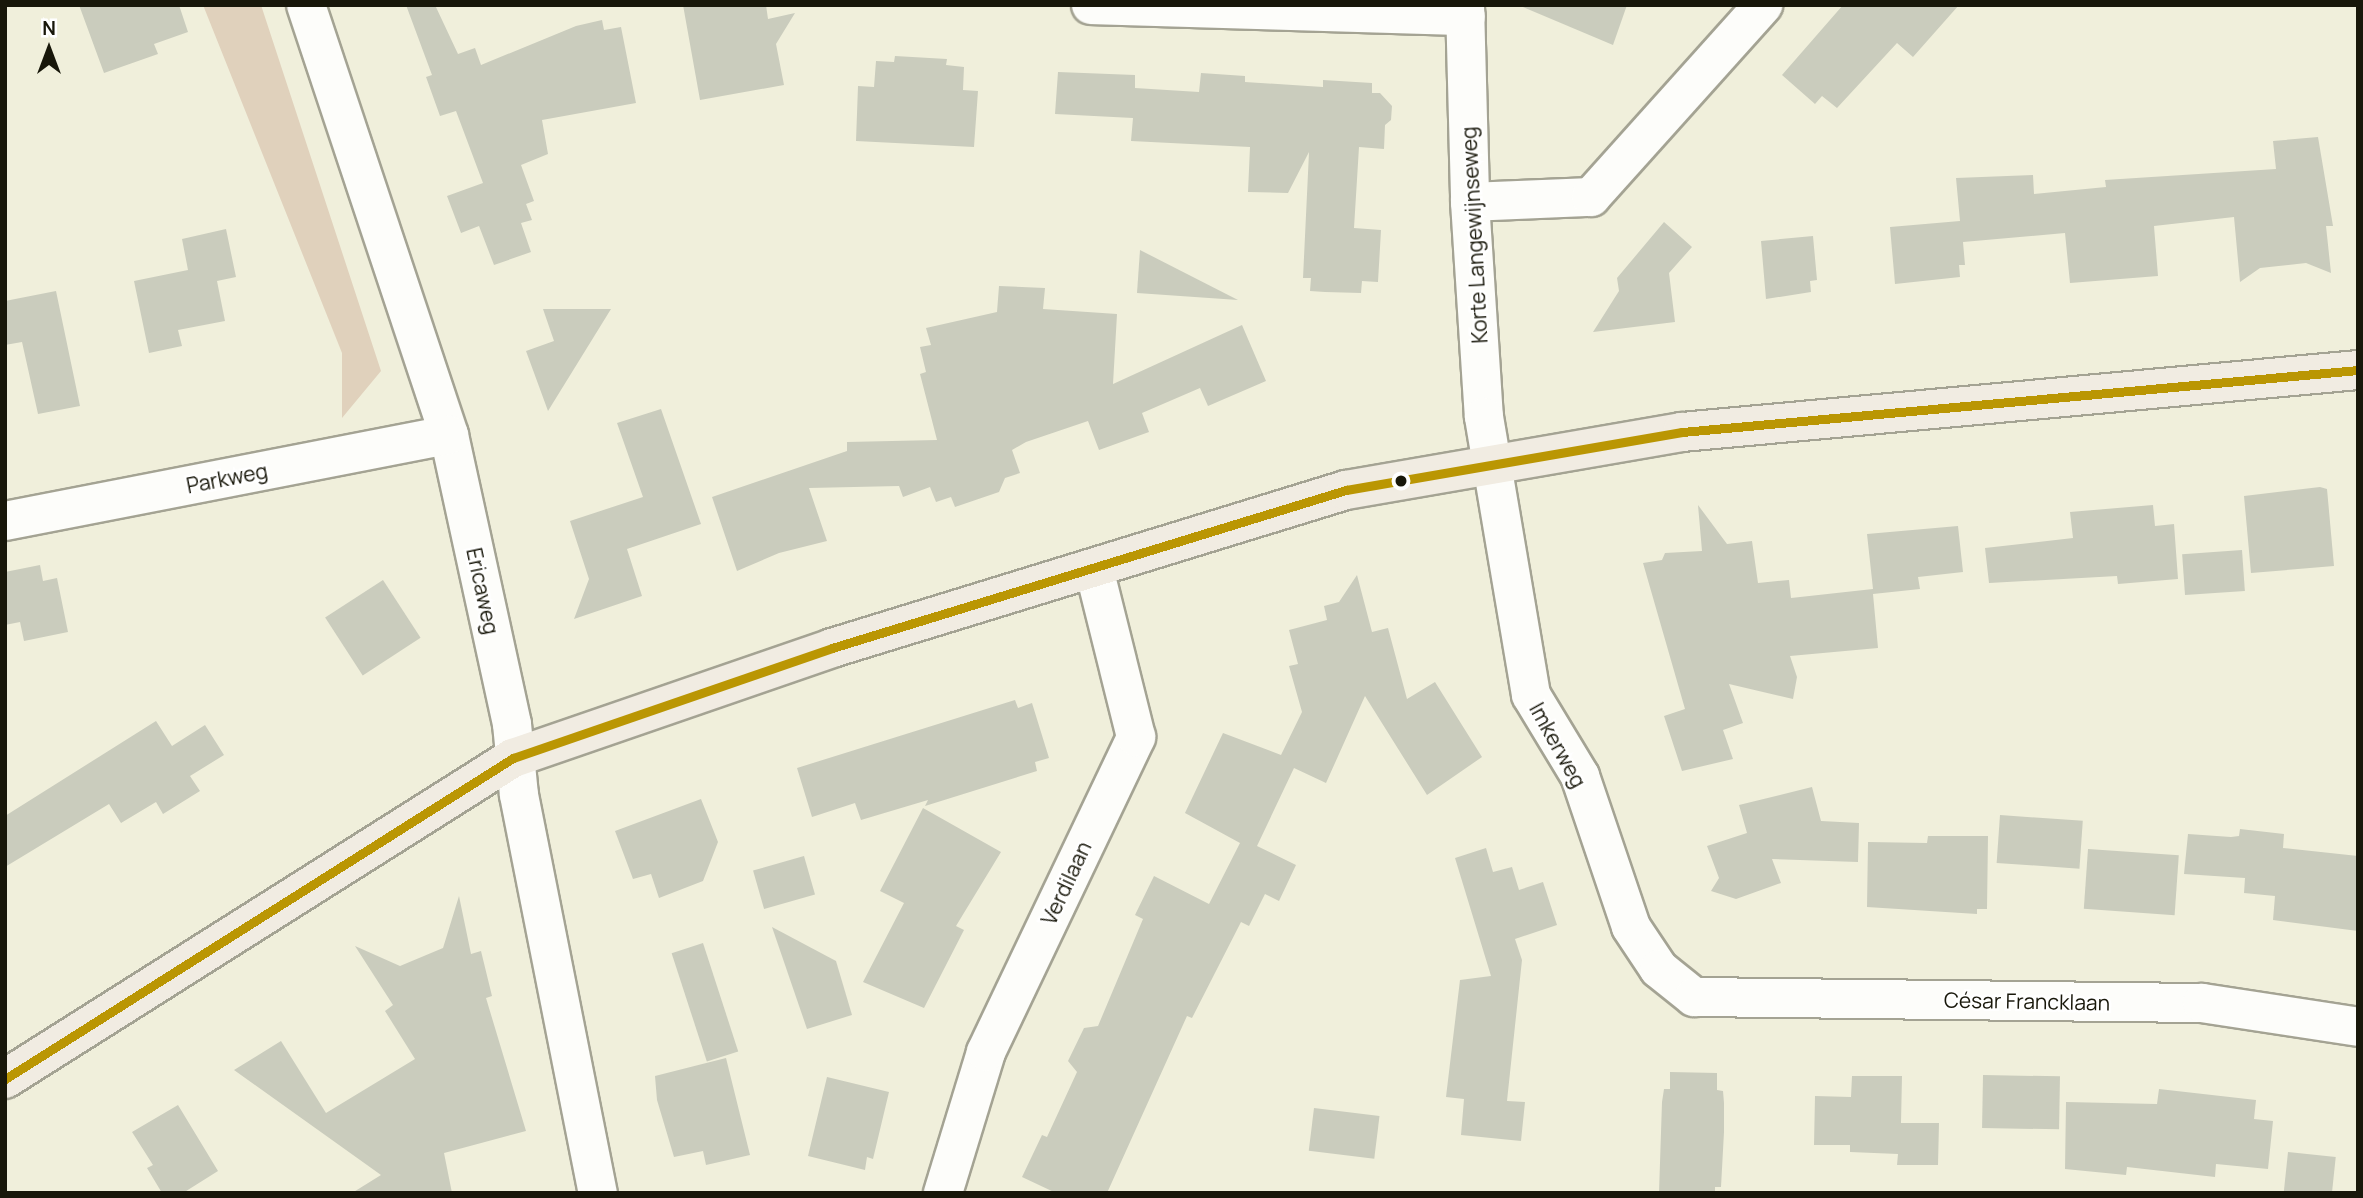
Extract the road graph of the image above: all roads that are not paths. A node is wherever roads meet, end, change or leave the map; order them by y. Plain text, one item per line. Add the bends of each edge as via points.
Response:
1 (306, 5) edge
2 (1091, 5) edge
3 (1763, 5) edge
4 (1466, 11) edge
5 (1471, 202) junction
6 (2358, 370) edge
7 (449, 435) junction
8 (1492, 463) junction
9 (5, 521) edge
10 (1094, 569) junction
11 (513, 758) junction
12 (1694, 997) joint
13 (2358, 1027) edge
14 (5, 1079) edge
15 (598, 1193) edge
16 (943, 1193) edge

1 - 7 street, Ericaweg
2 - 4 street
3 - 5 street via 1591,197
4 - 5 street, Korte Langewijnseweg
5 - 8 street, Korte Langewijnseweg via 1484,417
6 - 8 main road via 1682,432
7 - 9 street, Parkweg
7 - 11 street, Ericaweg via 512,724
8 - 10 main road via 1346,490
8 - 12 street, Imkerweg via 1531,695 1580,776 1631,927 1659,969
10 - 11 main road via 832,648
10 - 16 street, Verdilaan via 1136,737 986,1052
11 - 14 main road
11 - 15 street, Ericaweg
12 - 13 street, César Francklaan via 2202,1003

